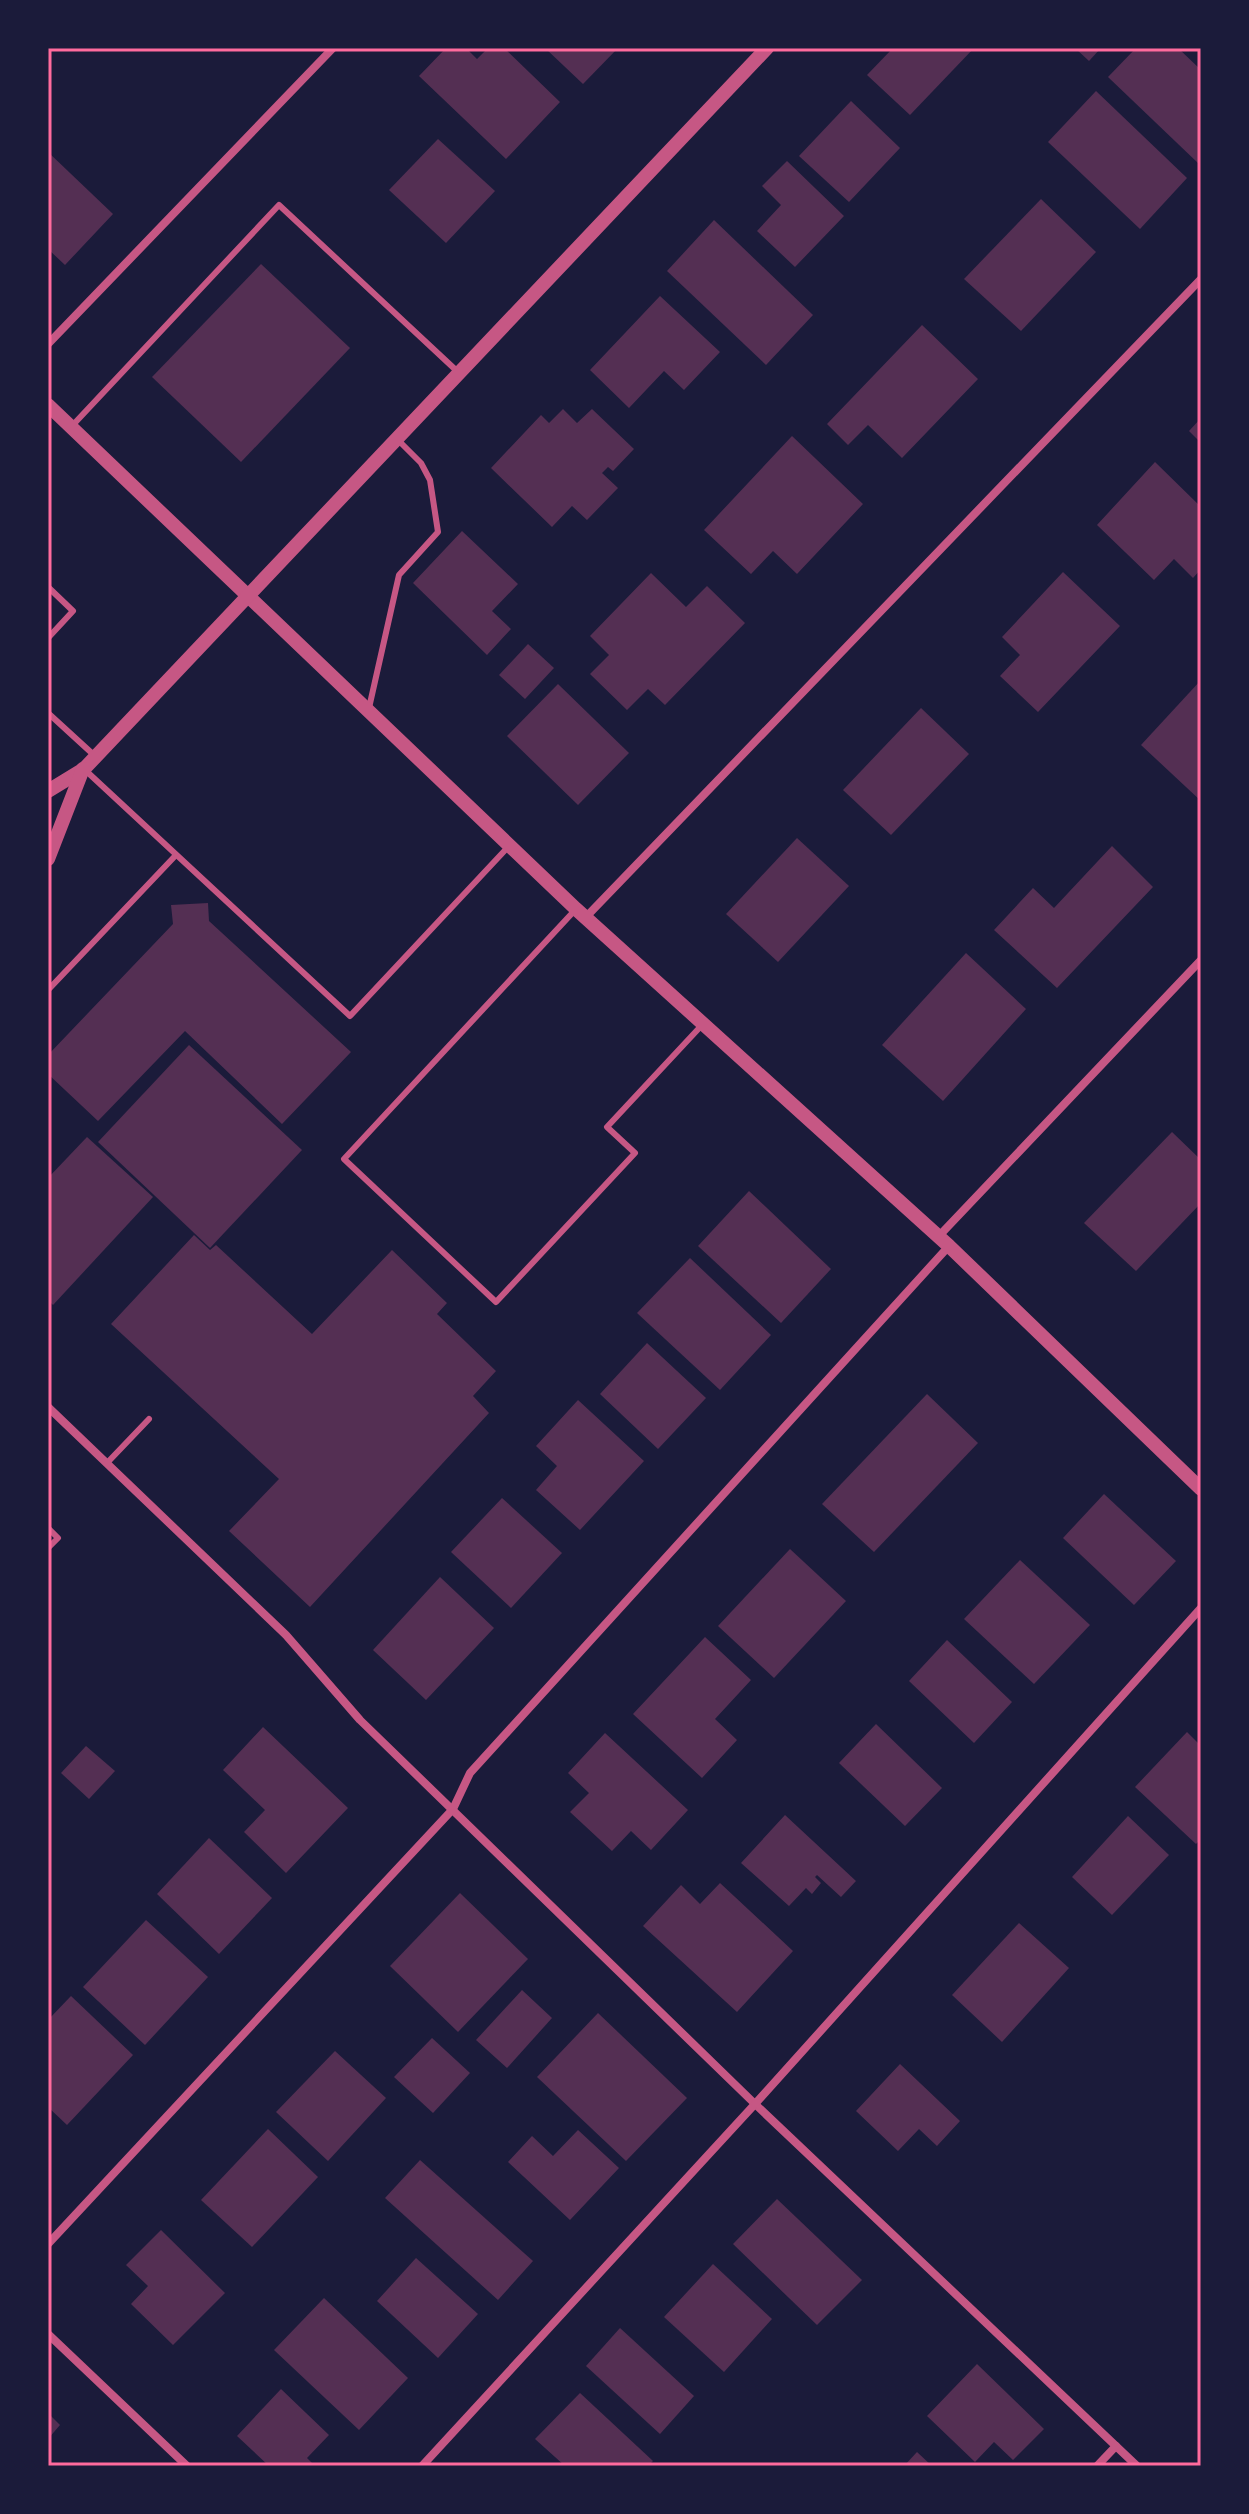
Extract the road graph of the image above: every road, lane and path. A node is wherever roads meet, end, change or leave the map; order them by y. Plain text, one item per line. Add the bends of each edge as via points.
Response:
1 (333, 48) edge
2 (767, 48) edge
3 (1201, 279) edge
4 (48, 344) edge
5 (459, 373) junction
6 (48, 405) edge
7 (71, 427) junction
8 (396, 438) junction
9 (48, 587) edge
10 (247, 595) junction
11 (48, 638) edge
12 (369, 711) junction
13 (48, 713) edge
14 (95, 756) junction
15 (84, 769) junction
16 (48, 791) edge
17 (509, 846) junction
18 (176, 855) junction
19 (48, 859) edge
20 (581, 913) junction
21 (1201, 960) edge
22 (48, 990) edge
23 (703, 1024) junction
24 (943, 1241) junction
25 (48, 1407) edge
26 (149, 1419) dead end
27 (107, 1463) junction
28 (1201, 1489) edge
29 (48, 1528) edge
30 (48, 1548) edge
31 (1201, 1608) edge
32 (453, 1809) junction
33 (755, 2104) junction
34 (48, 2244) edge
35 (48, 2334) edge
36 (1116, 2446) junction
37 (187, 2466) edge
38 (422, 2466) edge
39 (1097, 2466) edge
40 (1137, 2466) edge

1 - 4 street
2 - 5 street
3 - 20 street
5 - 7 lane via 279,205
5 - 8 street
6 - 7 street
7 - 10 street
8 - 10 street
8 - 12 lane via 430,480 438,532 399,575
9 - 11 lane via 73,611
10 - 12 street
10 - 14 street
12 - 17 street
13 - 14 lane
14 - 15 street
15 - 16 street
15 - 18 lane
15 - 19 street
17 - 18 lane via 350,1016
17 - 20 street
18 - 22 lane
20 - 23 street
20 - 23 lane via 344,1159 496,1302 635,1153 607,1127
21 - 24 street
23 - 24 street
24 - 28 street
24 - 32 street via 470,1773
25 - 27 street
26 - 27 lane
27 - 32 street via 286,1635 360,1720
29 - 30 lane via 58,1538
31 - 33 street
32 - 33 street
32 - 34 street
33 - 36 street
33 - 38 street
35 - 37 street
36 - 39 street
36 - 40 street

